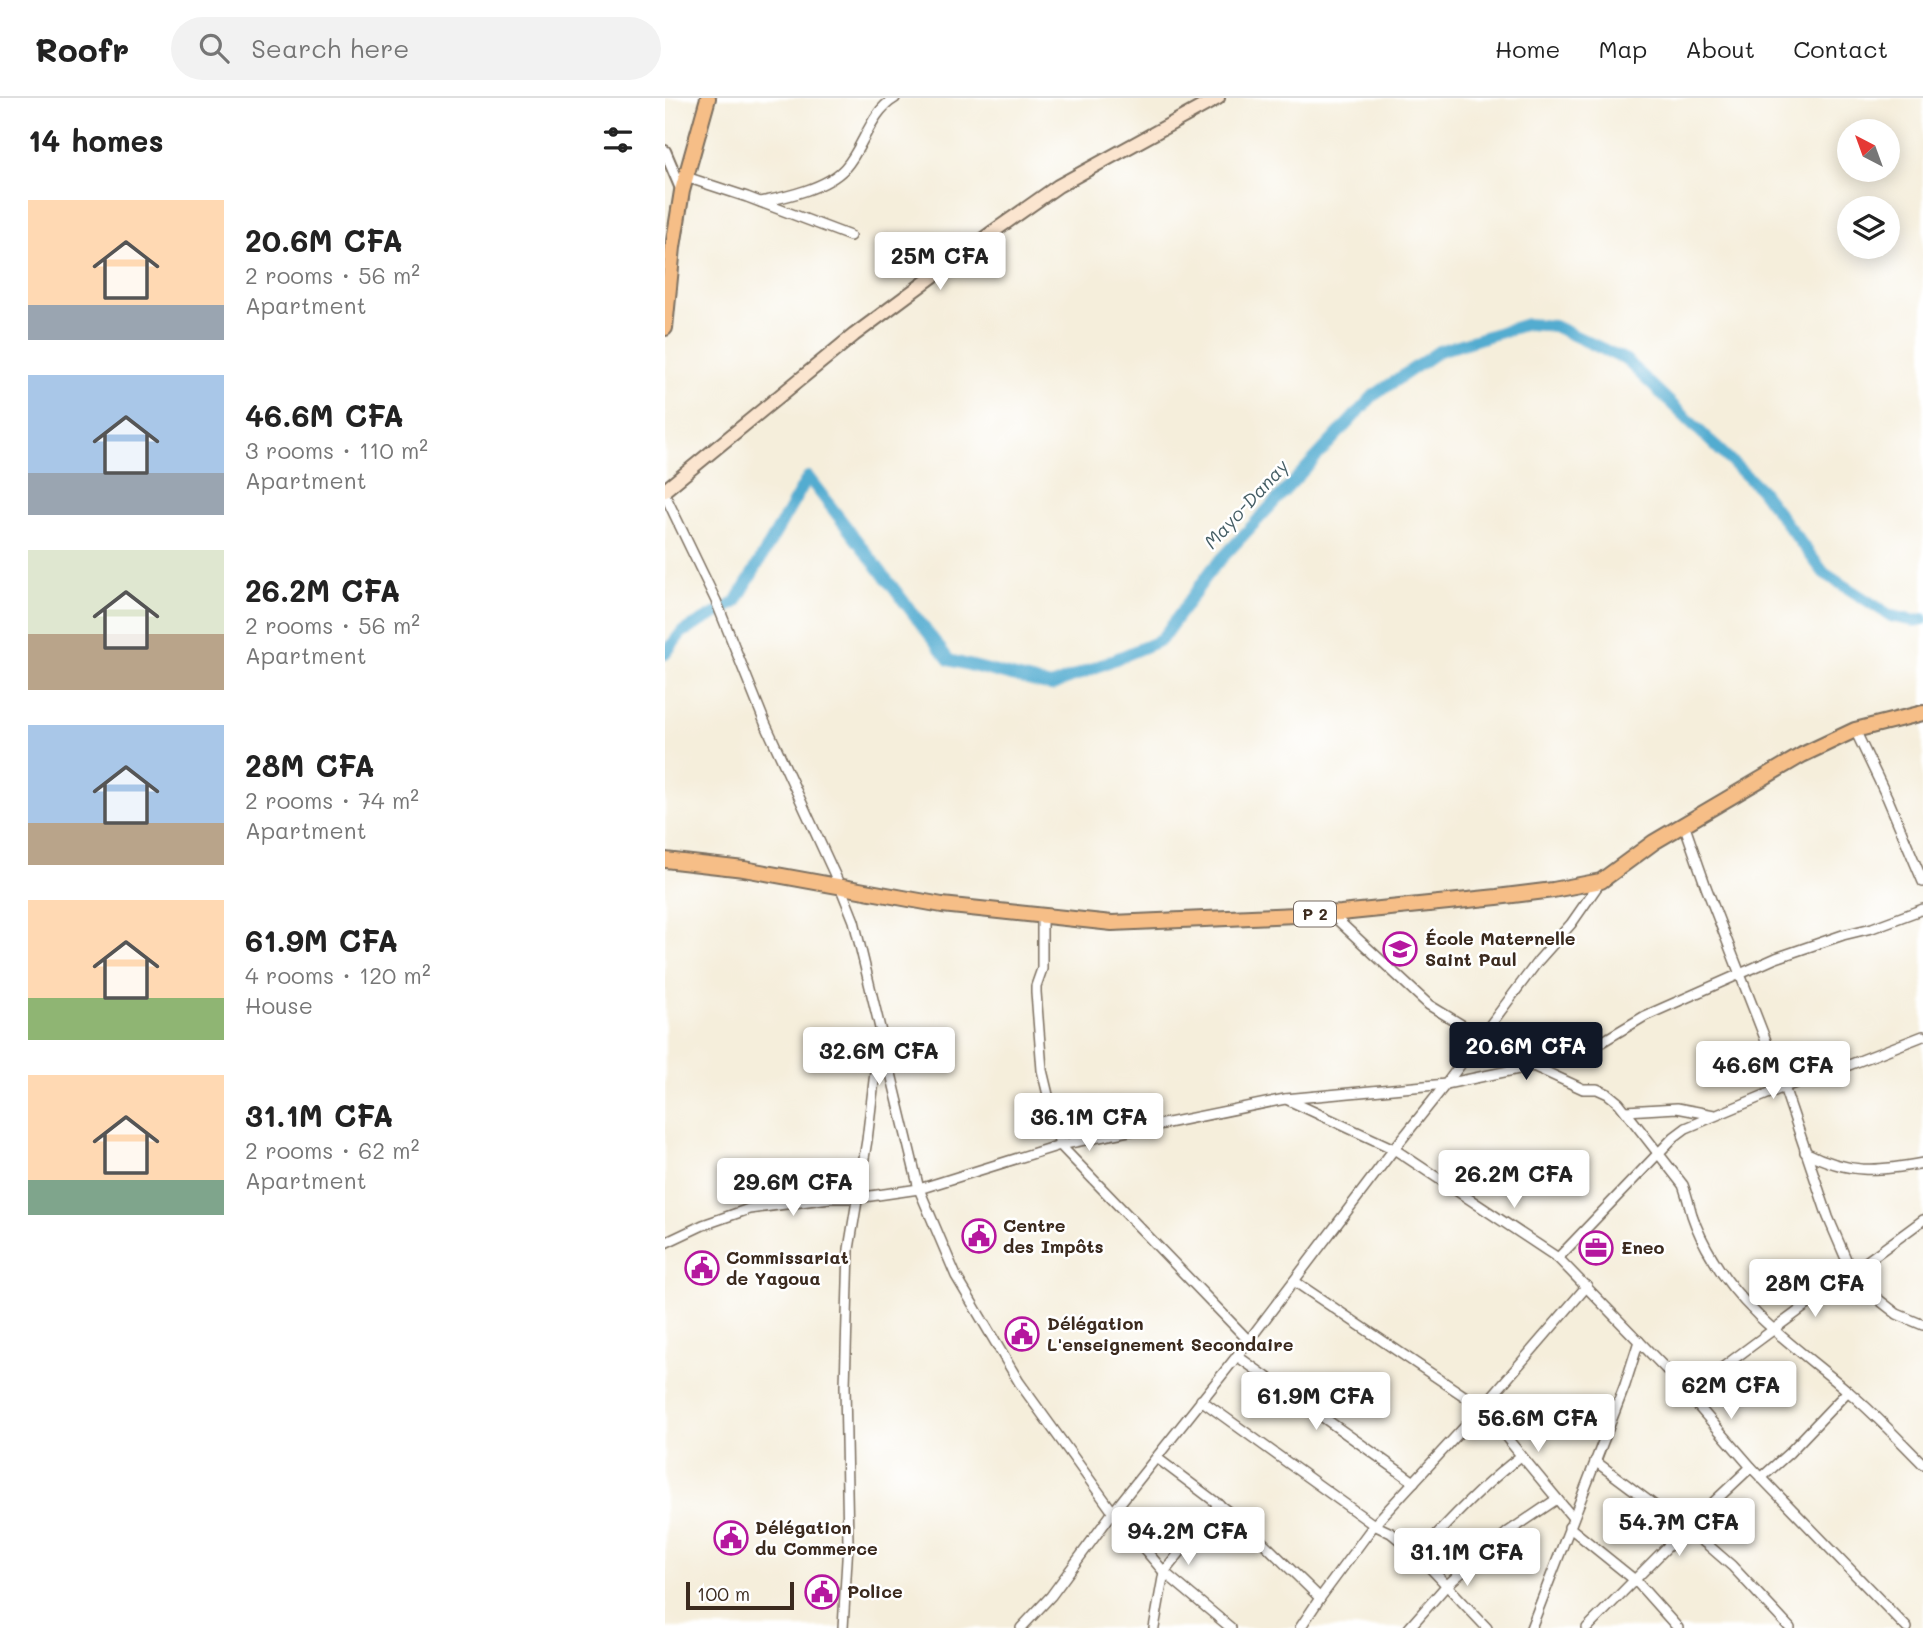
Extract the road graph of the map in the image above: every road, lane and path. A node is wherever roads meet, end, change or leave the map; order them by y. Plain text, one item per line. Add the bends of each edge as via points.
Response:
1 (708, 98) edge
2 (895, 98) edge
3 (1218, 98) edge
4 (665, 151) edge
5 (684, 184) junction
6 (761, 202) junction
7 (850, 236) dead end
8 (665, 328) edge
9 (665, 490) edge
10 (665, 495) edge
11 (1923, 713) edge
12 (1855, 730) junction
13 (1684, 824) junction
14 (665, 860) edge
15 (1601, 881) junction
16 (1923, 882) edge
17 (840, 886) junction
18 (1923, 909) edge
19 (1330, 914) junction
20 (1042, 916) junction
21 (1741, 974) junction
22 (880, 1030) junction
23 (1480, 1036) junction
24 (1923, 1036) edge
25 (1533, 1066) junction
26 (1446, 1084) junction
27 (1784, 1087) junction
28 (1285, 1099) junction
29 (1626, 1111) junction
30 (1714, 1115) junction
31 (1061, 1145) junction
32 (1394, 1149) junction
33 (1805, 1152) junction
34 (1659, 1153) junction
35 (1923, 1163) edge
36 (919, 1189) junction
37 (857, 1198) junction
38 (1923, 1220) edge
39 (665, 1243) edge
40 (1558, 1258) junction
41 (1852, 1273) junction
42 (1294, 1282) junction
43 (1587, 1286) junction
44 (1923, 1325) edge
45 (1774, 1331) junction
46 (1249, 1341) junction
47 (1639, 1341) junction
48 (1237, 1356) junction
49 (1848, 1391) junction
50 (1688, 1394) junction
51 (1201, 1400) junction
52 (1482, 1408) junction
53 (1521, 1455) junction
54 (1157, 1458) junction
55 (1595, 1461) junction
56 (1923, 1464) edge
57 (1751, 1467) junction
58 (1761, 1478) junction
59 (1414, 1482) junction
60 (1557, 1499) junction
61 (1219, 1504) junction
62 (1113, 1512) junction
63 (1571, 1523) junction
64 (1374, 1525) junction
65 (1686, 1528) junction
66 (1417, 1555) junction
67 (1164, 1572) junction
68 (1636, 1581) junction
69 (1446, 1586) junction
70 (1320, 1598) junction
71 (843, 1628) edge
72 (1021, 1628) edge
73 (1154, 1628) edge
74 (1231, 1628) edge
75 (1300, 1628) edge
76 (1409, 1628) edge
77 (1486, 1628) edge
78 (1531, 1628) edge
79 (1587, 1628) edge
80 (1678, 1628) edge
81 (1790, 1628) edge
82 (1907, 1628) edge

1 - 5 main road
2 - 6 street via 881,110 838,174 792,196
3 - 9 main road via 1058,186 994,231 854,335
4 - 5 street
5 - 6 street
5 - 8 main road
6 - 7 street
10 - 17 street
11 - 12 main road, P 2
12 - 13 main road, P 2 via 1802,755
12 - 16 street
13 - 15 main road, P 2
13 - 21 street
14 - 17 main road, P 2
15 - 19 main road, P 2
15 - 23 street
17 - 20 main road, P 2 via 943,905
17 - 22 street via 859,936
18 - 21 street
19 - 20 main road, P 2 via 1112,923
19 - 23 street via 1429,1005
20 - 31 street via 1042,969 1036,992 1042,1070
21 - 25 street via 1645,1016 1590,1049
21 - 27 street
22 - 36 street
22 - 37 street
23 - 25 street
23 - 26 street
24 - 27 street
25 - 26 street
25 - 29 street via 1583,1089 1608,1094
26 - 28 street
26 - 32 street
27 - 30 street
27 - 33 street
28 - 31 street
28 - 32 street
29 - 30 street via 1677,1108
29 - 34 street
30 - 34 street via 1686,1128
31 - 36 street
31 - 46 street
32 - 40 street
32 - 42 street
33 - 35 street via 1864,1171
33 - 41 street
34 - 40 street
34 - 45 street via 1683,1185 1713,1261
36 - 37 street
36 - 62 street via 965,1294 1019,1382
37 - 39 street via 749,1209
37 - 71 street via 849,1262 845,1386 848,1543
38 - 41 street
40 - 43 street
41 - 44 street via 1897,1314
41 - 45 street
42 - 46 street
42 - 52 street
43 - 47 street
43 - 52 street
45 - 49 street
45 - 50 street
46 - 48 street
47 - 50 street
47 - 55 street
48 - 51 street
48 - 59 street
49 - 56 street
49 - 58 street
50 - 57 street
51 - 54 street
51 - 64 street
52 - 53 street
52 - 59 street
53 - 60 street
53 - 66 street
54 - 61 street
54 - 62 street
55 - 63 street
55 - 65 street
57 - 58 street
57 - 65 street
58 - 82 street
59 - 64 street
60 - 63 street
60 - 69 street via 1508,1532
61 - 67 street
61 - 70 street
62 - 67 street
62 - 72 street via 1051,1596
63 - 68 street
63 - 78 street
64 - 66 street
64 - 70 street
65 - 68 street
65 - 81 street via 1732,1566
66 - 69 street
67 - 73 street
67 - 74 street
68 - 79 street
68 - 80 street
69 - 76 street
69 - 77 street
70 - 75 street

